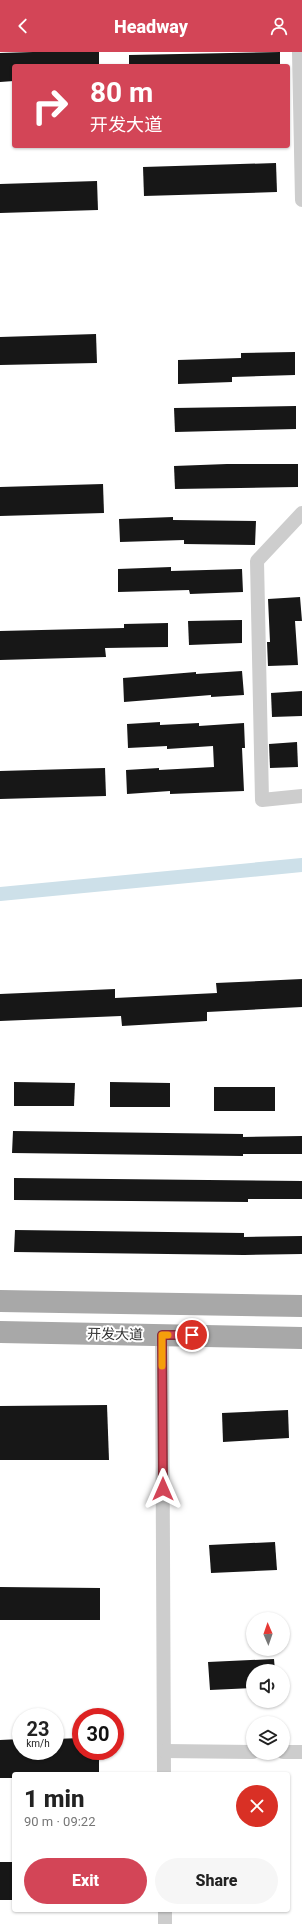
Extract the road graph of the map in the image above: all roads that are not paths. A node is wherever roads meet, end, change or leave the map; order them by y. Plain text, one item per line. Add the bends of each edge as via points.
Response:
1 (299, 52) edge
2 (302, 200) edge
3 (302, 513) edge
4 (302, 796) edge
5 (0, 1300) edge
6 (302, 1306) edge
7 (0, 1332) edge
8 (162, 1335) junction
9 (302, 1338) edge
10 (164, 1751) junction
11 (246, 1752) edge
12 (290, 1752) edge
13 (302, 1752) edge
14 (164, 1772) edge
15 (165, 1912) edge
16 (165, 1924) edge

1 - 2 street
3 - 4 street via 257,561 262,800
5 - 6 main road
7 - 8 main road, 开发大道
8 - 9 main road, 开发大道
8 - 10 street
10 - 11 street
10 - 14 street
12 - 13 street
15 - 16 street

